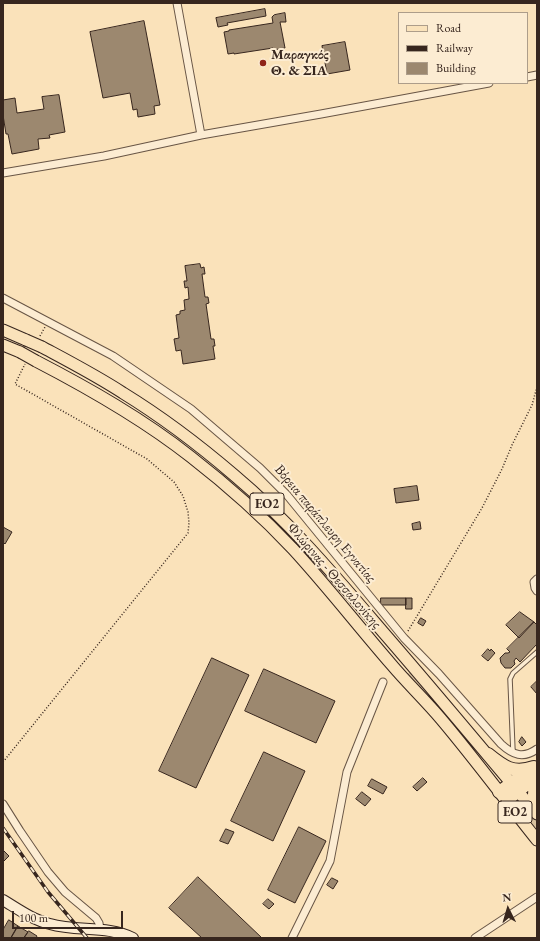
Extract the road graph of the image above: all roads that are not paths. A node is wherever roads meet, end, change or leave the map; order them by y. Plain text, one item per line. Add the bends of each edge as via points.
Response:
1 (177, 3) edge
2 (484, 84) edge
3 (202, 135) junction
4 (3, 173) edge
5 (3, 298) edge
6 (3, 330) edge
7 (3, 345) edge
8 (537, 579) edge
9 (537, 591) edge
10 (537, 652) edge
11 (384, 682) dead end
12 (537, 748) edge
13 (514, 753) junction
14 (488, 754) junction
15 (536, 769) edge
16 (537, 781) edge
17 (515, 787) junction
18 (503, 796) junction
19 (3, 804) edge
20 (537, 808) edge
21 (537, 814) edge
22 (537, 840) edge
23 (537, 897) edge
24 (3, 900) edge
25 (100, 929) junction
26 (133, 938) edge
27 (292, 938) edge
28 (475, 938) edge

1 - 3 street
2 - 3 street
3 - 4 street via 104,156
5 - 13 street, Βόρεια παράπλευρη Εγνατίας via 113,356 191,409 255,463 287,495 404,638 501,744
6 - 14 main road, Φλώρινας - Θεσσαλονίκης / ΕΟ2, bridge via 42,347 123,393 162,418 235,475 302,539
7 - 18 main road, Φλώρινας - Θεσσαλονίκης / ΕΟ2, bridge via 36,360 116,405 154,430 226,485 292,548 441,719
8 - 9 street via 534,582
10 - 13 lane via 512,673 510,679
11 - 27 street via 347,772 330,861
12 - 13 street via 532,753
14 - 15 highway via 506,768
14 - 17 main road, Φλώρινας - Θεσσαλονίκης / ΕΟ2
15 - 17 highway
16 - 20 highway via 534,800
17 - 18 highway
17 - 21 main road, Φλώρινας - Θεσσαλονίκης / ΕΟ2
18 - 22 main road, Φλώρινας - Θεσσαλονίκης / ΕΟ2
19 - 25 street via 48,872 96,918
23 - 28 street
24 - 25 main road via 50,924
25 - 26 main road

